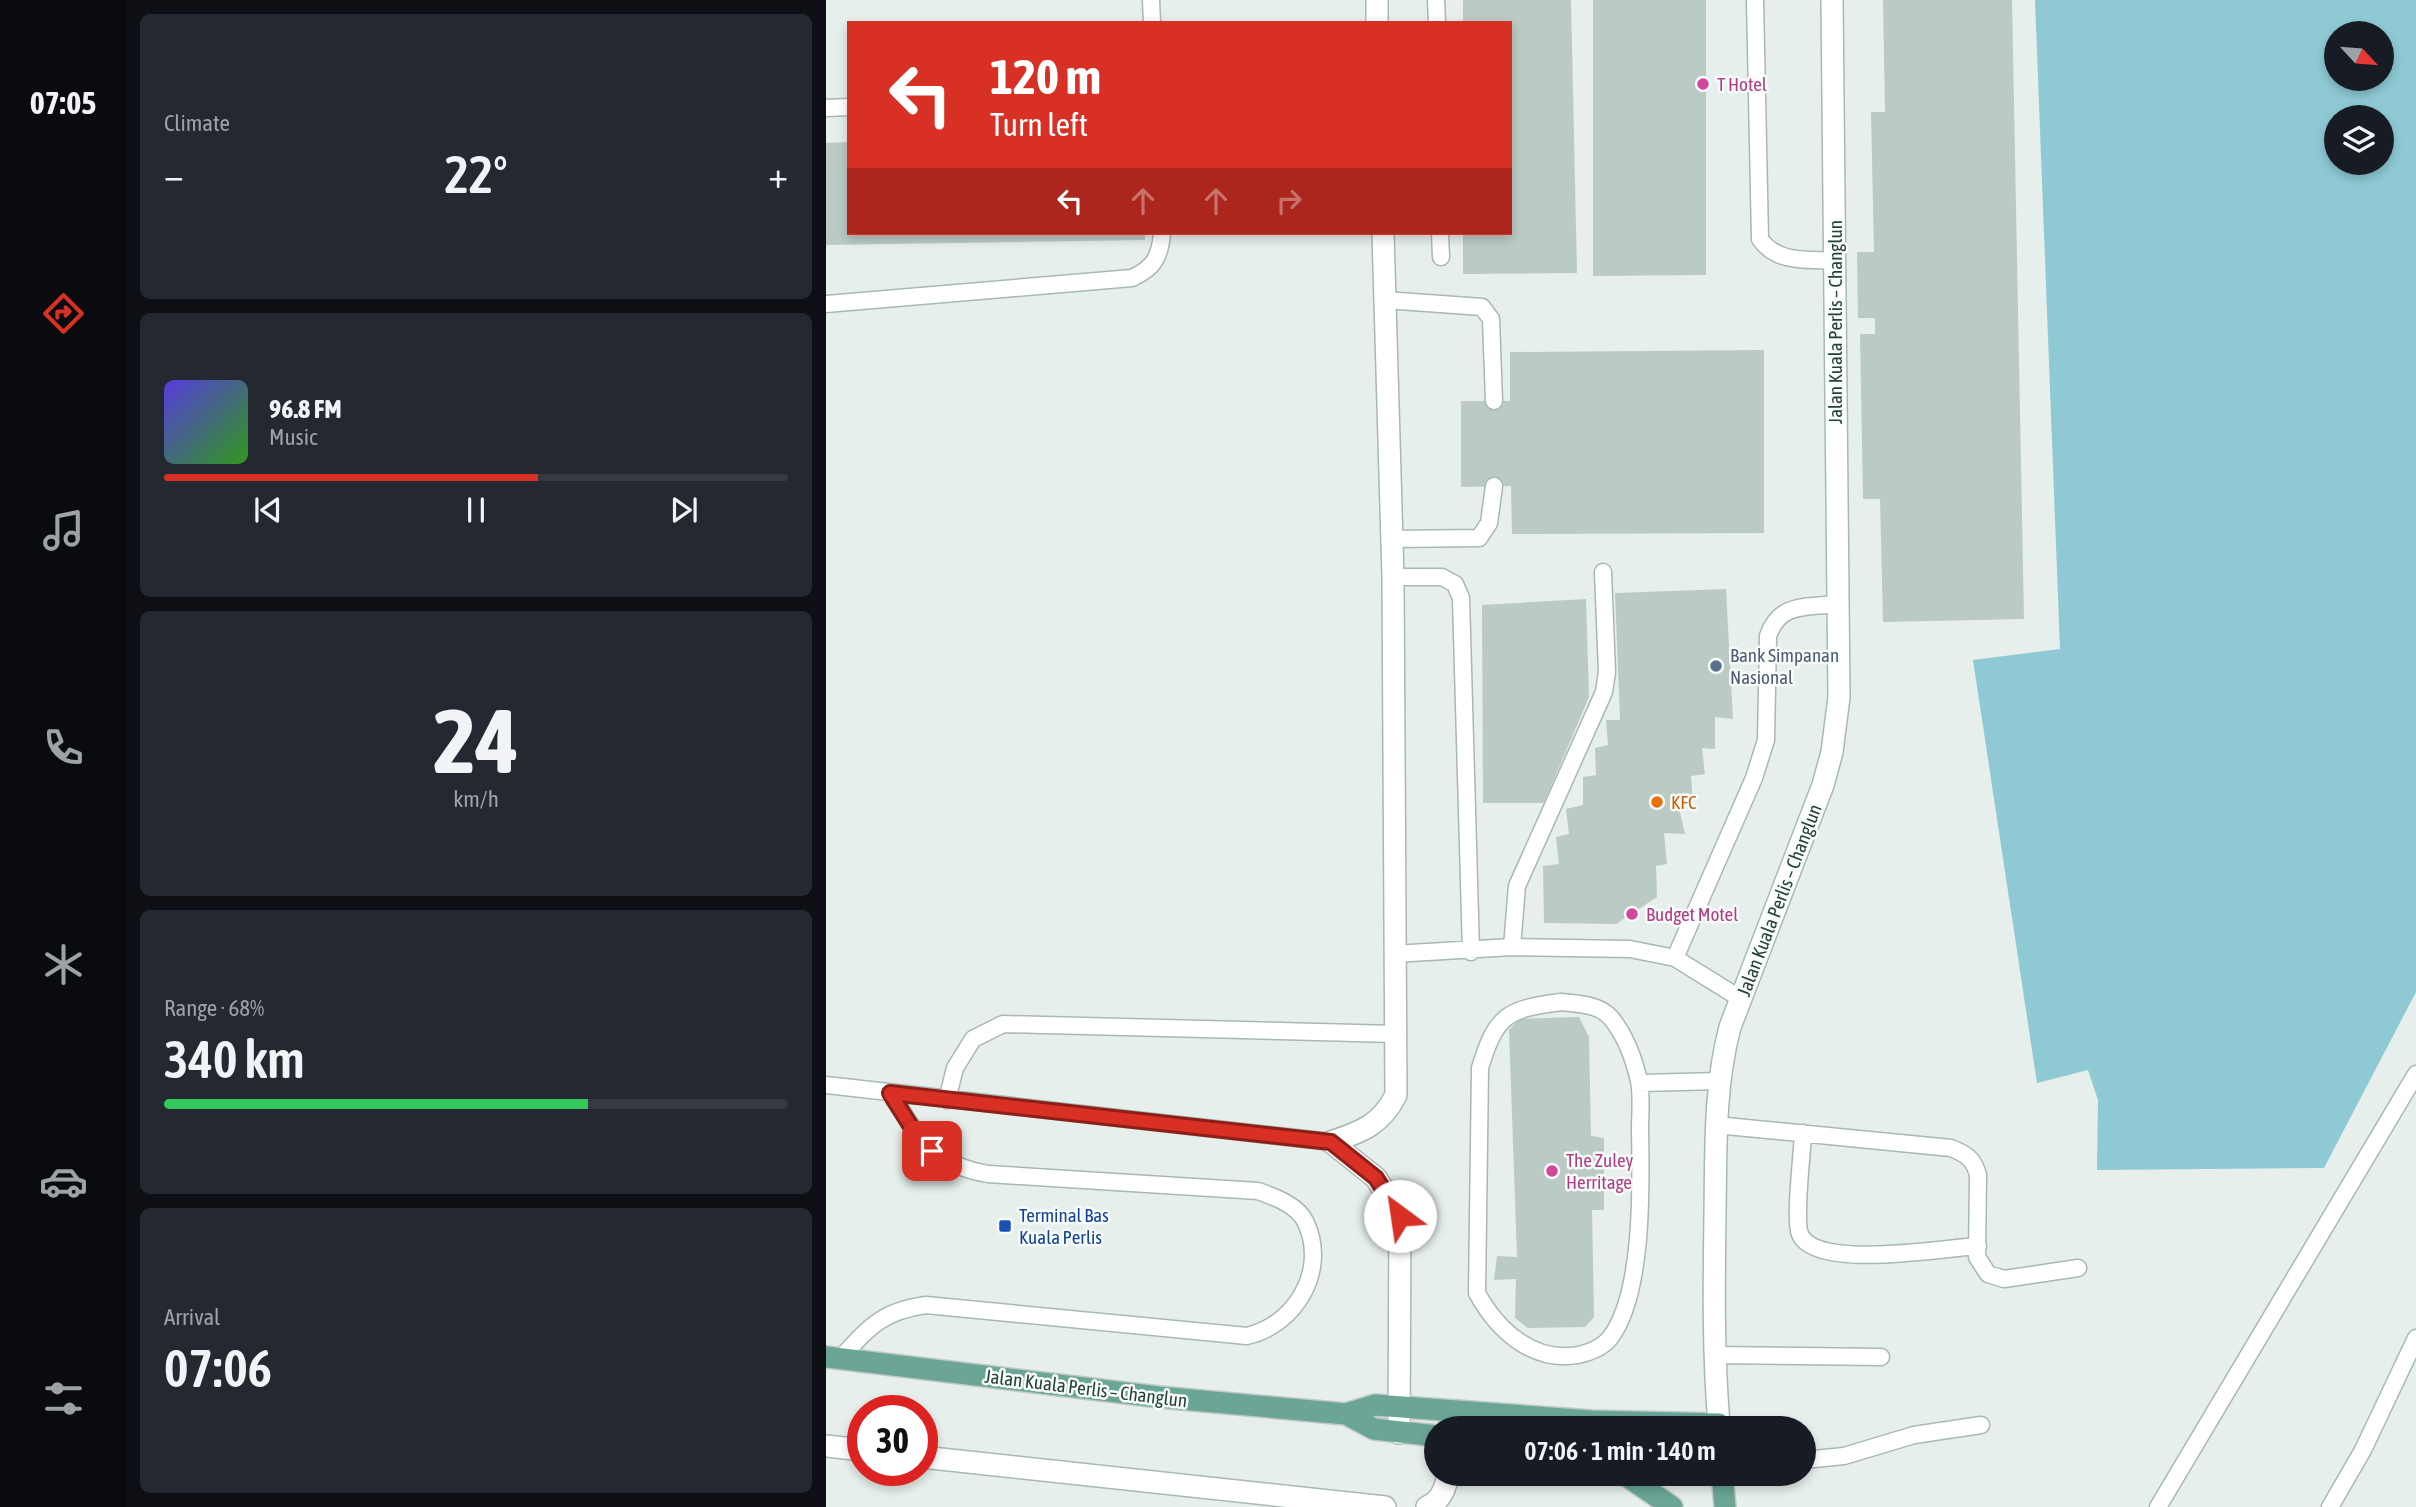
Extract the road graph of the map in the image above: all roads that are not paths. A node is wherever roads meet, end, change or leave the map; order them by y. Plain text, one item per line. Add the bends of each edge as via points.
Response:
1 (1151, 0) edge
2 (1377, 0) edge
3 (1436, 0) edge
4 (1755, 0) edge
5 (1832, 0) edge
6 (1153, 21) edge
7 (1377, 21) edge
8 (1437, 21) edge
9 (847, 107) edge
10 (826, 108) edge
11 (1162, 235) edge
12 (1383, 235) edge
13 (1440, 235) edge
14 (1441, 257) dead end
15 (1836, 261) junction
16 (1385, 300) junction
17 (826, 304) edge
18 (1494, 401) dead end
19 (1494, 486) dead end
20 (1392, 539) junction
21 (1603, 572) dead end
22 (1393, 577) junction
23 (1836, 604) junction
24 (1512, 947) junction
25 (1471, 952) junction
26 (1393, 954) junction
27 (1675, 958) junction
28 (1741, 999) junction
29 (1395, 1034) junction
30 (2416, 1073) edge
31 (1720, 1082) junction
32 (1640, 1083) junction
33 (826, 1085) edge
34 (890, 1093) junction
35 (947, 1100) junction
36 (1716, 1125) junction
37 (1802, 1133) junction
38 (1331, 1142) junction
39 (1978, 1246) junction
40 (2078, 1268) dead end
41 (2416, 1338) edge
42 (1714, 1355) junction
43 (1881, 1357) dead end
44 (833, 1358) edge
45 (1401, 1407) junction
46 (1346, 1414) junction
47 (1436, 1416) edge
48 (1718, 1416) edge
49 (1981, 1425) dead end
50 (1399, 1433) junction
51 (1424, 1435) edge
52 (826, 1446) edge
53 (847, 1448) edge
54 (938, 1459) edge
55 (1816, 1459) edge
56 (1444, 1486) edge
57 (1641, 1486) edge
58 (1723, 1486) edge
59 (1361, 1506) edge
60 (1385, 1507) edge
61 (1427, 1507) edge
62 (1672, 1507) edge
63 (1725, 1507) edge
64 (2158, 1507) edge
65 (2330, 1507) edge

1 - 6 lane
2 - 7 street
3 - 8 lane
4 - 15 lane via 1760,239 1780,257
5 - 15 street, Jalan Kuala Perlis – Changlun
9 - 10 lane
11 - 17 lane via 1154,264 1132,278
12 - 16 street
13 - 14 lane
15 - 23 street, Jalan Kuala Perlis – Changlun
16 - 18 lane via 1473,305 1488,312
16 - 20 street
19 - 20 lane via 1489,523 1479,538
20 - 22 street
21 - 24 lane via 1604,692 1517,886
22 - 25 lane via 1442,578 1455,584 1461,598
22 - 26 street
23 - 27 lane via 1786,610 1773,623 1768,636 1766,740 1754,778
23 - 28 street, Jalan Kuala Perlis – Changlun via 1839,697 1832,752 1803,842
24 - 25 lane
24 - 27 lane via 1630,949
25 - 26 lane
26 - 29 street
27 - 28 lane
28 - 31 street, Jalan Kuala Perlis – Changlun via 1723,1055
29 - 35 lane via 1003,1024 973,1039 955,1068
29 - 38 street via 1396,1095 1390,1107 1366,1131
30 - 64 lane
31 - 32 lane
31 - 36 street, Jalan Kuala Perlis – Changlun
32 - 32 lane via 1628,1044 1609,1016 1593,1007 1561,1002 1524,1007 1490,1034 1480,1068 1477,1293 1490,1317 1516,1341 1538,1351 1562,1358 1589,1353 1609,1339 1622,1316 1642,1209
33 - 34 lane
34 - 35 lane
34 - 44 lane via 917,1136 961,1169 1258,1191 1292,1206 1306,1222 1313,1259 1303,1297 1287,1317 1266,1332 1247,1336 926,1305 886,1315
35 - 38 lane
36 - 37 lane
36 - 42 street, Jalan Kuala Perlis – Changlun
37 - 39 lane via 1965,1154 1975,1163 1978,1175
37 - 39 lane via 1799,1231 1807,1246 1847,1256
38 - 45 street via 1376,1178 1400,1216
39 - 40 lane via 1982,1267 2004,1279
41 - 65 lane via 2364,1450
42 - 43 lane
42 - 48 street, Jalan Kuala Perlis – Changlun
44 - 46 main road, Jalan Kuala Perlis – Changlun
45 - 46 main road, Jalan Kuala Perlis – Changlun via 1375,1405
45 - 47 main road, Jalan Kuala Perlis – Changlun
45 - 50 street
46 - 50 main road, Jalan Kuala Perlis – Changlun via 1374,1429
49 - 55 lane via 1914,1435 1844,1456
50 - 51 main road, Jalan Kuala Perlis – Changlun
52 - 53 street
54 - 59 street
56 - 61 street via 1437,1501
57 - 62 main road
58 - 63 main road
59 - 60 street

